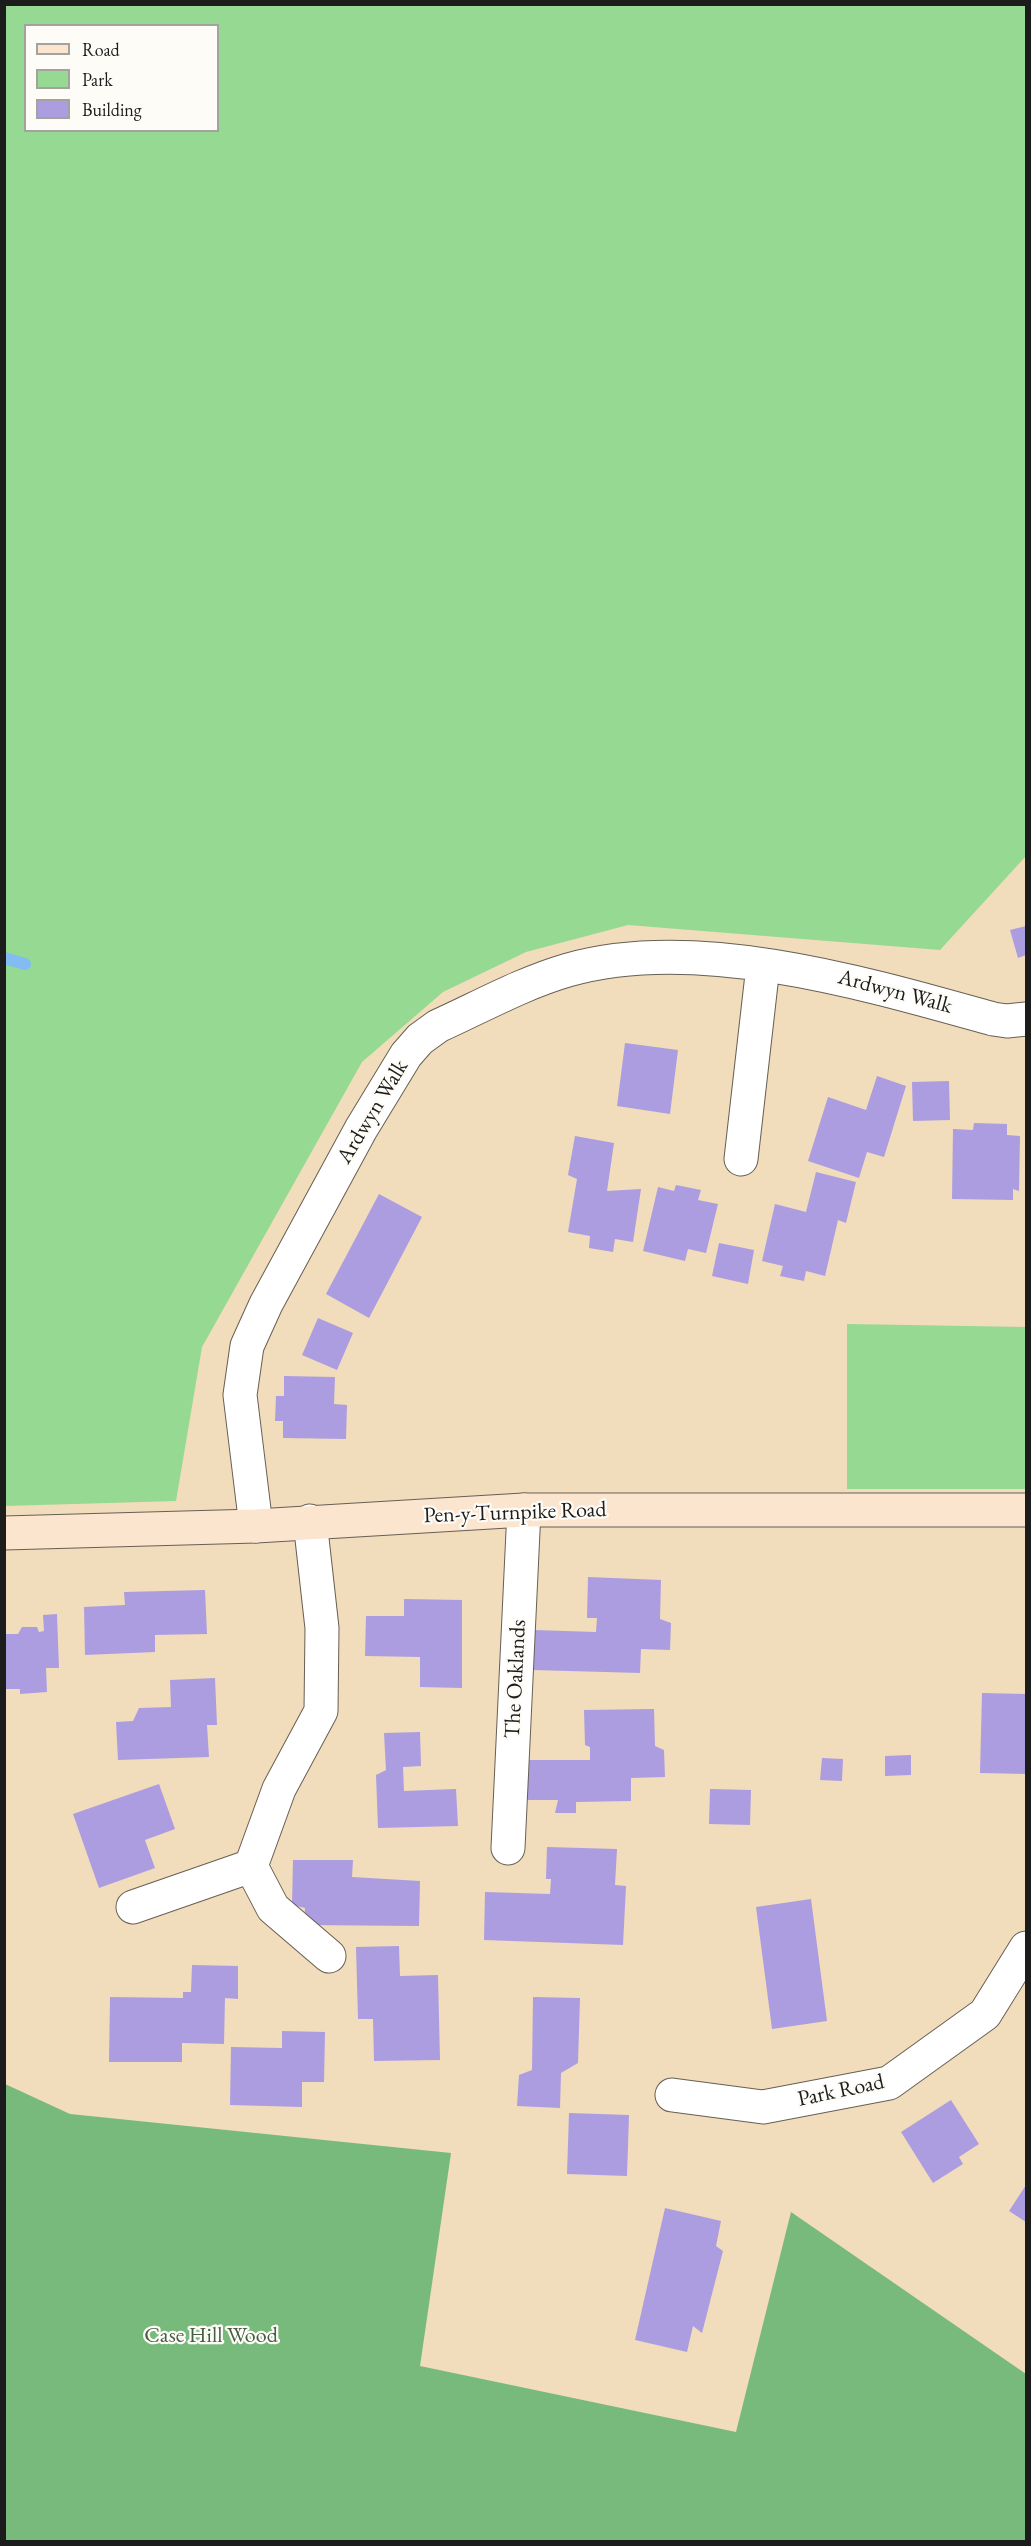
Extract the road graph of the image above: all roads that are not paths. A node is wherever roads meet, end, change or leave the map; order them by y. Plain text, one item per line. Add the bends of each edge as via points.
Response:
1 (763, 966) junction
2 (1026, 1019) edge
3 (741, 1159) dead end
4 (524, 1510) junction
5 (1026, 1510) edge
6 (310, 1521) junction
7 (256, 1526) junction
8 (4, 1533) edge
9 (508, 1848) dead end
10 (251, 1866) junction
11 (133, 1906) dead end
12 (1026, 1948) edge
13 (329, 1956) dead end
14 (672, 2095) dead end

1 - 2 street, Ardwyn Walk via 830,975 993,1019
1 - 3 street
1 - 7 street, Ardwyn Walk via 671,958 593,964 566,970 514,991 438,1026 420,1039 361,1129 247,1346 240,1395
4 - 5 street, Pen-y-Turnpike Road
4 - 6 street, Pen-y-Turnpike Road
4 - 9 street, The Oaklands
6 - 7 street, Pen-y-Turnpike Road
6 - 10 street via 322,1628 321,1711 279,1789
7 - 8 street, Pen-y-Turnpike Road
10 - 11 street
10 - 13 street via 273,1908
12 - 14 street, Park Road via 985,2014 889,2083 763,2107

